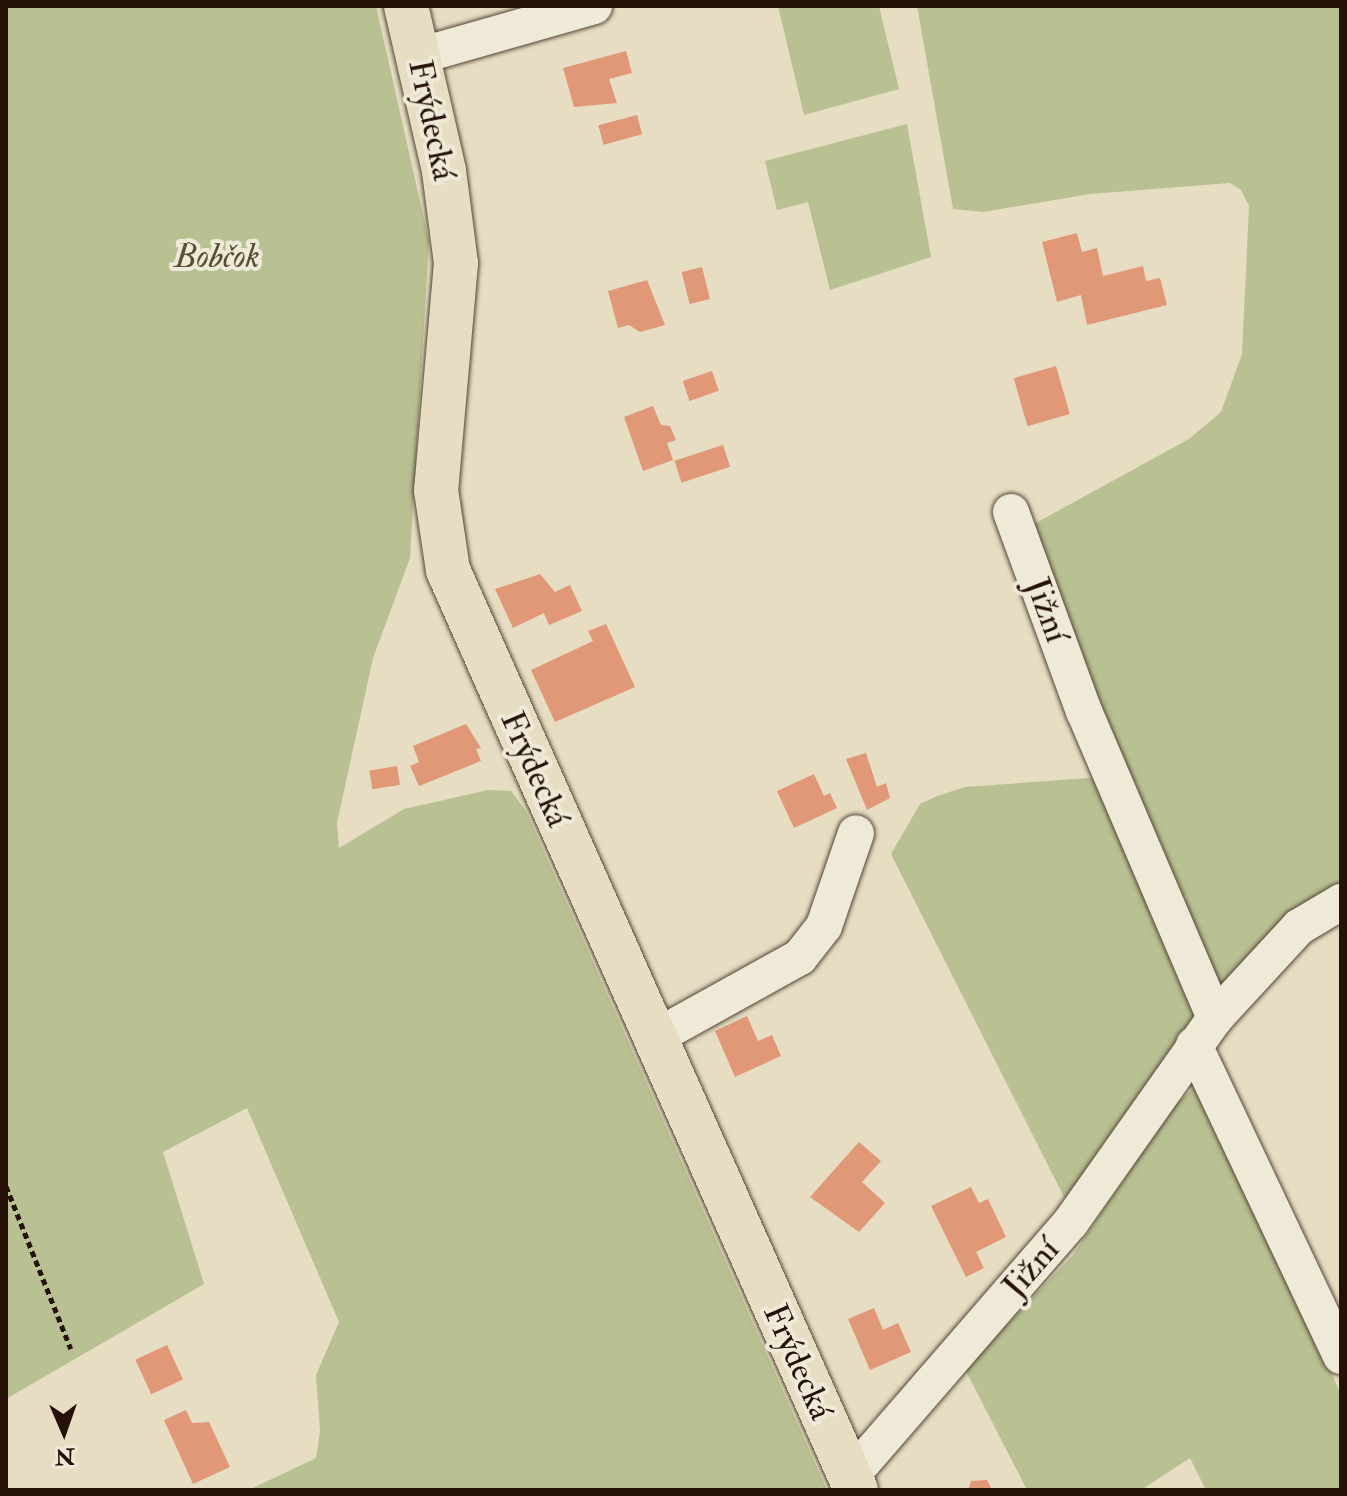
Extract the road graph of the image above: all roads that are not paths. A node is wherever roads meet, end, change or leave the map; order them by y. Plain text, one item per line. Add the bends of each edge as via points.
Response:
1 (406, 6) edge
2 (594, 6) edge
3 (419, 56) junction
4 (1011, 512) dead end
5 (856, 833) dead end
6 (1341, 902) edge
7 (1205, 1032) junction
8 (654, 1038) junction
9 (1341, 1356) edge
10 (853, 1483) edge

1 - 3 main road, Frýdecká
2 - 3 street
3 - 8 main road, Frýdecká via 444,171 456,263 436,490 443,553 464,612
4 - 7 street, Jižní
5 - 8 street via 824,926 800,957
6 - 7 street, Jižní via 1299,927
7 - 9 street, Jižní
7 - 10 street, Jižní via 1071,1222
8 - 10 main road, Frýdecká

